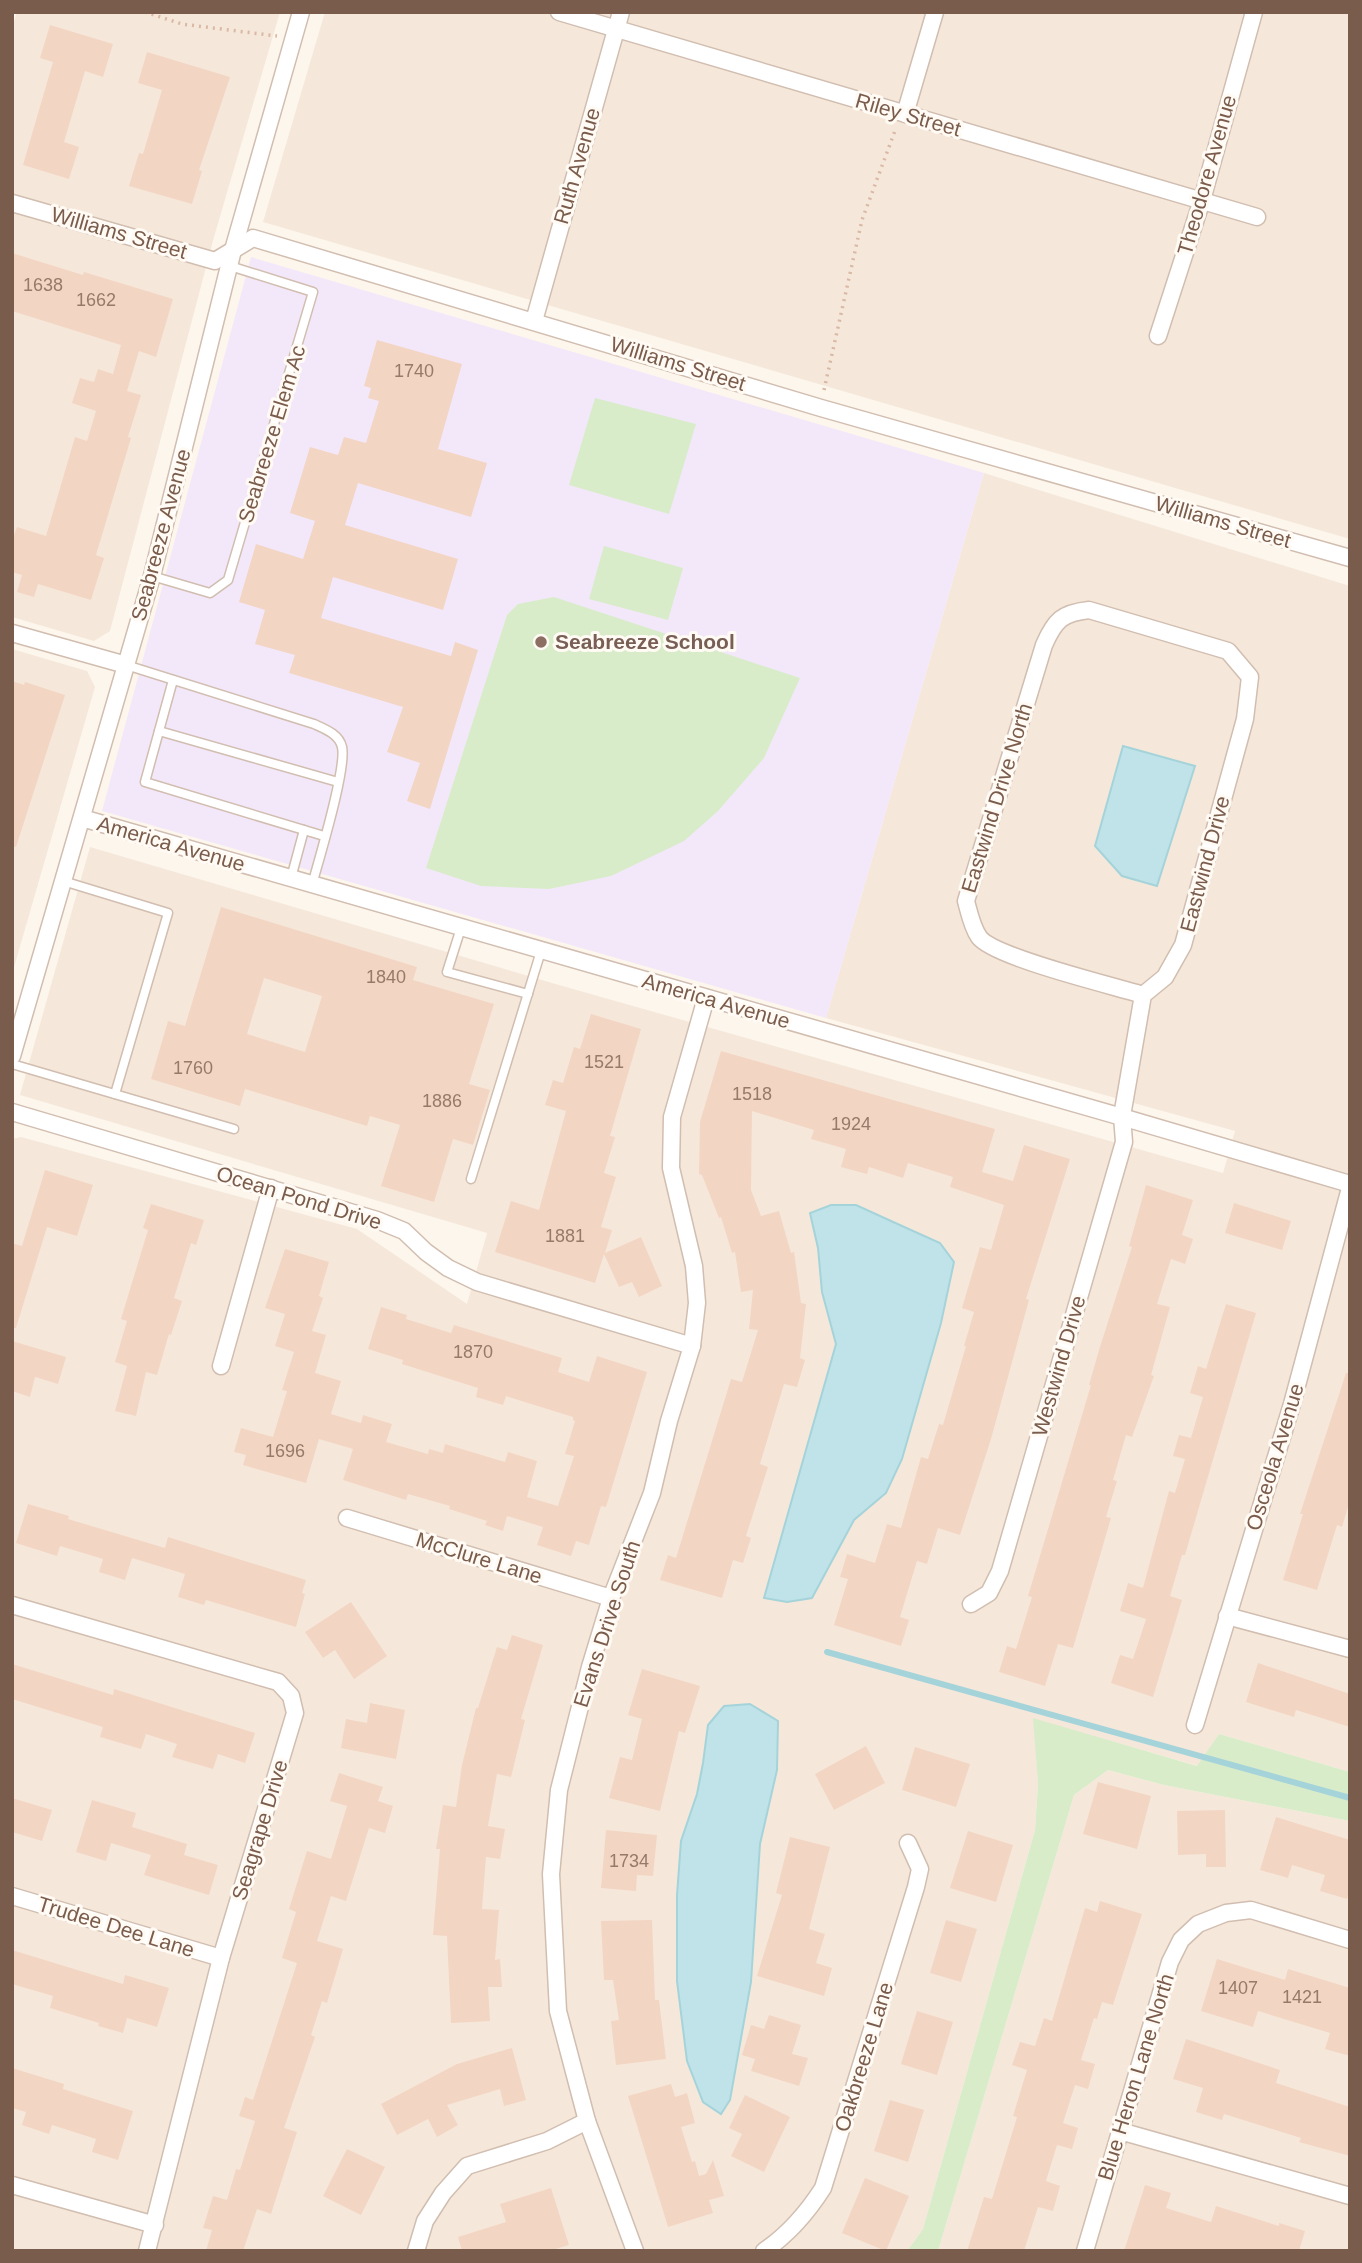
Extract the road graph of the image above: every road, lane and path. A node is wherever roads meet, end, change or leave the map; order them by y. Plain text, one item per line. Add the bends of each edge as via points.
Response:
1 (145, 12) edge
2 (301, 12) edge
3 (559, 12) edge
4 (621, 12) edge
5 (935, 12) edge
6 (1254, 12) edge
7 (616, 29) junction
8 (293, 38) junction
9 (904, 114) junction
10 (1202, 200) junction
11 (12, 203) edge
12 (1257, 217) dead end
13 (231, 258) junction
14 (534, 321) junction
15 (1158, 336) dead end
16 (821, 408) junction
17 (1350, 558) edge
18 (152, 576) junction
19 (12, 633) edge
20 (1184, 638) joint
21 (126, 666) junction
22 (173, 680) junction
23 (159, 731) junction
24 (338, 782) junction
25 (82, 818) junction
26 (304, 830) junction
27 (324, 836) junction
28 (291, 878) junction
29 (64, 881) junction
30 (312, 885) junction
31 (461, 928) junction
32 (541, 951) junction
33 (528, 994) junction
34 (1143, 995) junction
35 (706, 998) junction
36 (12, 1056) edge
37 (12, 1064) edge
38 (115, 1094) junction
39 (12, 1112) edge
40 (1122, 1116) junction
41 (234, 1129) dead end
42 (471, 1180) dead end
43 (1350, 1186) edge
44 (271, 1188) junction
45 (692, 1346) junction
46 (220, 1366) dead end
47 (347, 1518) dead end
48 (611, 1598) junction
49 (971, 1604) dead end
50 (12, 1605) edge
51 (1227, 1616) junction
52 (1350, 1649) edge
53 (1195, 1725) dead end
54 (908, 1843) dead end
55 (12, 1896) edge
56 (1350, 1940) edge
57 (221, 1958) junction
58 (587, 2121) junction
59 (1120, 2131) junction
60 (12, 2185) edge
61 (1350, 2196) edge
62 (155, 2225) junction
63 (146, 2251) edge
64 (416, 2251) edge
65 (635, 2251) edge
66 (764, 2251) edge
67 (1084, 2251) edge

1 - 8 path via 182,24
2 - 8 street, Seabreeze Avenue
3 - 7 street, Riley Street
4 - 7 street, Ruth Avenue
5 - 9 street
6 - 10 street, Theodore Avenue
7 - 9 street, Riley Street
7 - 14 street, Ruth Avenue
8 - 13 street, Seabreeze Avenue
9 - 10 street, Riley Street
9 - 16 path via 862,220
10 - 12 street, Riley Street
10 - 15 street, Theodore Avenue
11 - 13 street, Williams Street via 215,261
13 - 14 street, Williams Street via 253,238
13 - 18 street, Seabreeze Avenue
13 - 18 lane, Seabreeze Elem Ac via 313,292 228,580 210,593
14 - 16 street, Williams Street
16 - 17 street, Williams Street
18 - 21 street, Seabreeze Avenue
19 - 21 street
20 - 34 street, Eastwind Drive via 1228,651 1250,677 1245,719 1183,945 1165,977
20 - 34 street, Eastwind Drive North via 1089,610 1070,612 1052,625 966,901 979,938 991,947
21 - 22 lane
21 - 25 street, Seabreeze Avenue
22 - 23 lane
22 - 24 lane via 332,732 342,747
23 - 24 lane
23 - 26 lane via 145,782
24 - 27 lane
25 - 28 street, America Avenue
25 - 29 street, Seabreeze Avenue
26 - 27 lane
26 - 28 lane
27 - 30 lane
28 - 30 street, America Avenue
29 - 36 street, Seabreeze Avenue
29 - 38 lane via 168,913
30 - 31 street, America Avenue
31 - 32 street, America Avenue
31 - 33 lane via 447,972
32 - 33 lane
32 - 35 street, America Avenue
33 - 42 lane
34 - 40 street
35 - 40 street, America Avenue
35 - 45 street, Evans Drive South via 672,1117 671,1168 694,1266 697,1303
37 - 38 lane
38 - 41 lane
39 - 44 street, Ocean Pond Drive
40 - 43 street, America Avenue
40 - 49 street, Westwind Drive via 1124,1142 1000,1571 989,1594
43 - 51 street, Osceola Avenue via 1292,1404
44 - 45 street, Ocean Pond Drive via 404,1231 448,1268 477,1282
44 - 46 street
45 - 48 street, Evans Drive South via 652,1493
47 - 48 street, McClure Lane
48 - 58 street, Evans Drive South via 559,1790 551,1874 558,2011
50 - 57 street, Seagrape Drive via 278,1682 290,1696 295,1713
51 - 52 street
51 - 53 street, Osceola Avenue
54 - 66 street, Oakbreeze Lane via 920,1869 916,1886 823,2188 795,2226
55 - 57 street, Trudee Dee Lane
56 - 59 street, Blue Heron Lane North via 1251,1910 1198,1924 1181,1940 1170,1962
57 - 62 street, Seagrape Drive
58 - 64 street via 547,2141 467,2166 425,2221
58 - 65 street, Evans Drive South
59 - 61 street
59 - 67 street, Blue Heron Lane North
60 - 62 street
62 - 63 street, Seagrape Drive

